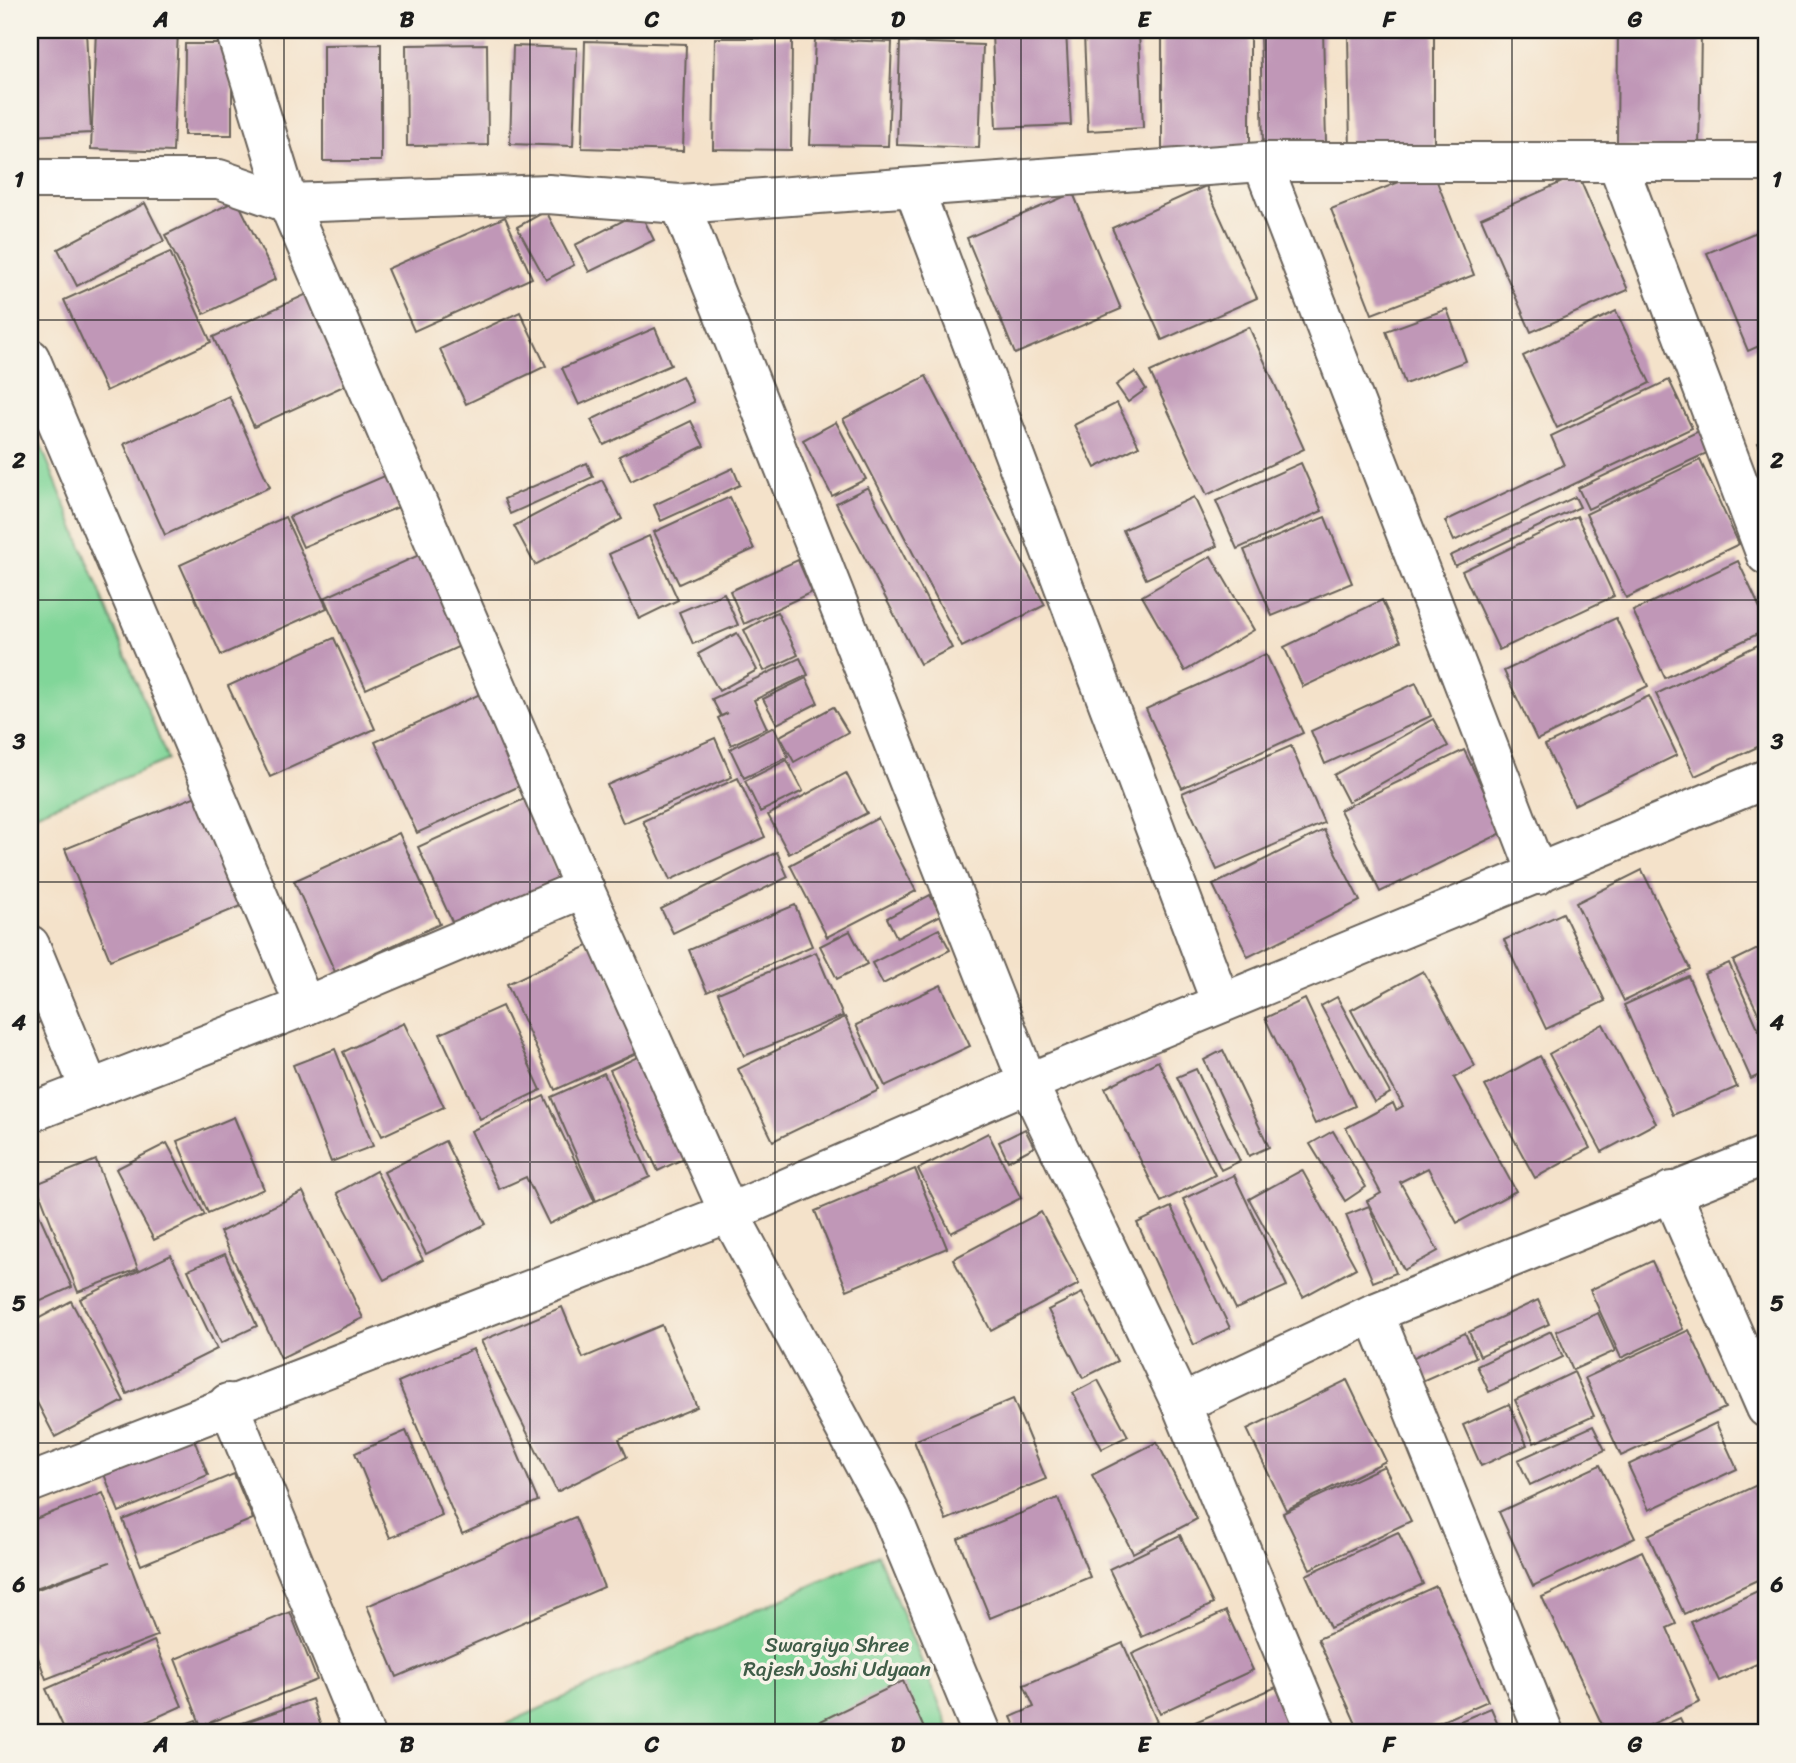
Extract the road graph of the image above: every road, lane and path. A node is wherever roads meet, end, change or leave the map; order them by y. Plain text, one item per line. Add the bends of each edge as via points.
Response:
1 (235, 30) edge
2 (1262, 162) junction
3 (1617, 162) junction
4 (1766, 162) edge
5 (30, 179) edge
6 (914, 188) junction
7 (288, 203) junction
8 (680, 204) junction
9 (30, 358) edge
10 (1766, 555) edge
11 (1766, 779) edge
12 (1538, 875) junction
13 (584, 888) junction
14 (30, 945) edge
15 (1221, 1003) junction
16 (305, 1006) junction
17 (1028, 1083) junction
18 (90, 1090) junction
19 (30, 1113) edge
20 (1766, 1155) edge
21 (1671, 1191) junction
22 (729, 1213) junction
23 (1374, 1313) junction
24 (228, 1404) junction
25 (1181, 1404) junction
26 (1766, 1408) edge
27 (30, 1483) edge
28 (365, 1733) edge
29 (982, 1733) edge
30 (1317, 1733) edge
31 (1544, 1733) edge

1 - 7 street
2 - 3 street
2 - 6 street
2 - 12 street
3 - 4 street
3 - 10 street
5 - 7 street via 219,179
6 - 8 street
6 - 15 street
7 - 8 street via 548,194
7 - 13 street
8 - 17 street
9 - 16 street
11 - 12 street
12 - 15 street
13 - 16 street
13 - 22 street
14 - 18 street
15 - 17 street
16 - 18 street
17 - 22 street
17 - 25 street
18 - 19 street
20 - 21 street
21 - 23 street
21 - 26 street
22 - 24 street
22 - 29 street via 891,1514
23 - 25 street
23 - 31 street
24 - 27 street
24 - 28 street
25 - 30 street

